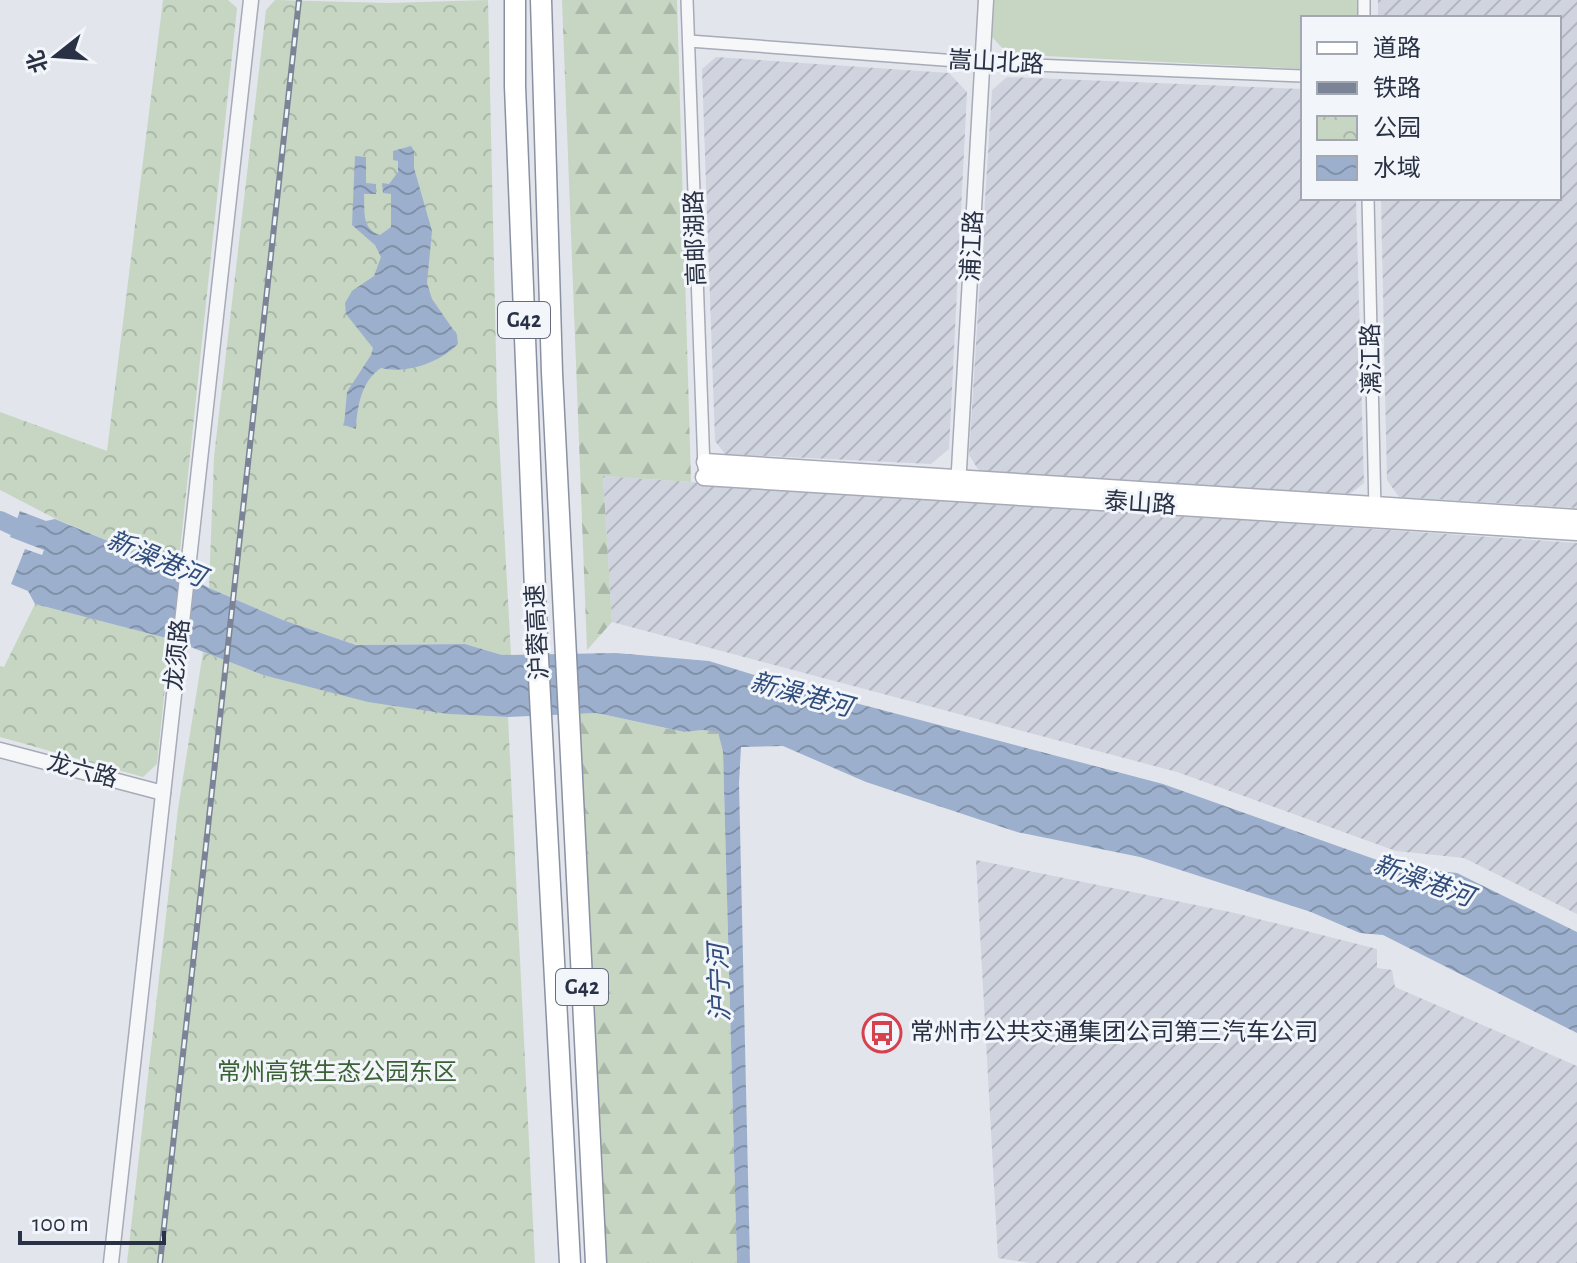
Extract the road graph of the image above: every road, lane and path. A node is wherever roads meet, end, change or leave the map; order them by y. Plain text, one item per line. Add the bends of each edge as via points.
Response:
1 (251, 0) edge
2 (515, 0) edge
3 (541, 0) edge
4 (687, 0) edge
5 (986, 0) edge
6 (689, 41) junction
7 (984, 63) junction
8 (1301, 76) edge
9 (1368, 200) edge
10 (704, 469) joint
11 (958, 485) junction
12 (1375, 512) junction
13 (1577, 518) edge
14 (1577, 532) edge
15 (0, 750) edge
16 (163, 793) junction
17 (569, 1256) edge
18 (596, 1256) edge
19 (111, 1263) edge

1 - 16 street, 龙须路
2 - 17 highway, 沪蓉高速 / G42 via 537,640
3 - 18 highway, 沪蓉高速 / G42 via 552,357
4 - 6 street, 高邮湖路
5 - 7 street, 浦江路
6 - 7 street, 嵩山北路
6 - 10 street, 高邮湖路
7 - 8 street, 嵩山北路
7 - 11 street, 浦江路
9 - 12 street, 漓江路
10 - 11 main road, 泰山路
11 - 12 main road, 泰山路
12 - 13 main road, 泰山路
12 - 14 main road, 泰山路
15 - 16 street, 龙六路
16 - 19 street, 龙须路

